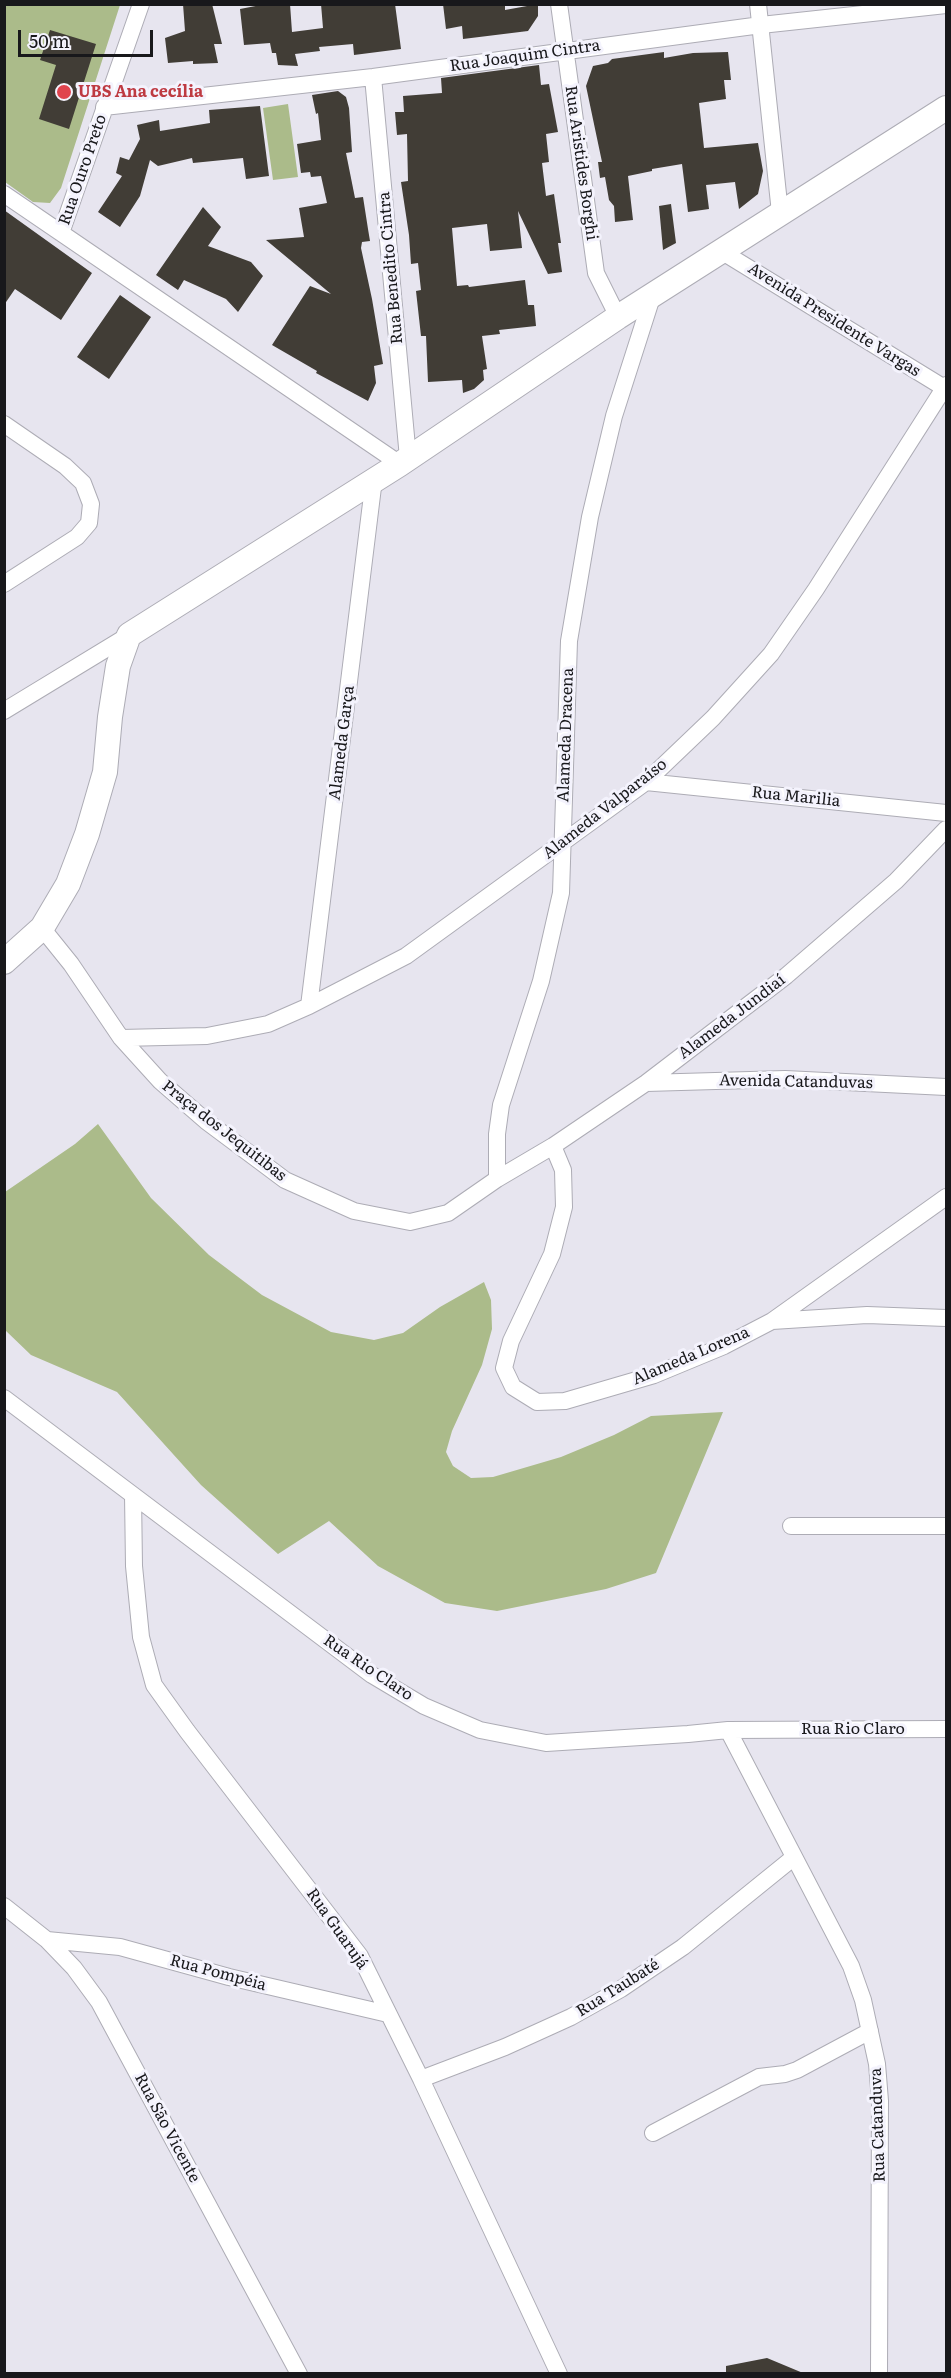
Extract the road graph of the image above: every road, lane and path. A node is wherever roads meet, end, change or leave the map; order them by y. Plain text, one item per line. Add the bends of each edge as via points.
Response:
1 (141, 4) edge
2 (559, 4) edge
3 (758, 4) edge
4 (946, 5) edge
5 (761, 25) junction
6 (565, 50) junction
7 (373, 77) junction
8 (104, 107) junction
9 (946, 108) edge
10 (4, 194) edge
11 (780, 213) junction
12 (61, 233) junction
13 (722, 250) junction
14 (653, 294) junction
15 (618, 317) junction
16 (946, 387) edge
17 (4, 424) edge
18 (404, 461) junction
19 (374, 479) junction
20 (4, 584) edge
21 (129, 635) junction
22 (4, 711) edge
23 (646, 782) junction
24 (946, 813) edge
25 (946, 828) edge
26 (563, 844) junction
27 (42, 928) junction
28 (4, 962) edge
29 (309, 1006) junction
30 (121, 1038) junction
31 (646, 1083) junction
32 (946, 1087) edge
33 (554, 1146) junction
34 (497, 1179) junction
35 (946, 1197) edge
36 (946, 1318) edge
37 (772, 1321) junction
38 (4, 1398) edge
39 (133, 1495) junction
40 (791, 1526) dead end
41 (946, 1526) edge
42 (946, 1729) edge
43 (728, 1730) junction
44 (793, 1858) junction
45 (4, 1906) edge
46 (46, 1940) junction
47 (388, 2014) junction
48 (870, 2031) junction
49 (421, 2079) junction
50 (653, 2133) dead end
51 (299, 2373) edge
52 (559, 2373) edge
53 (879, 2373) edge

1 - 8 street, Rua Ouro Preto
2 - 6 street, Rua Aristides Borghi
3 - 5 street
4 - 5 street, Rua Joaquim Cintra
5 - 6 street, Rua Joaquim Cintra
5 - 11 street
6 - 7 street, Rua Joaquim Cintra
6 - 15 street, Rua Aristides Borghi via 596,273
7 - 8 street, Rua Joaquim Cintra
7 - 18 street, Rua Benedito Cintra
8 - 12 street, Rua Ouro Preto
9 - 11 main road
10 - 12 street
11 - 13 main road
12 - 18 street
13 - 14 main road
13 - 16 street, Avenida Presidente Vargas
14 - 15 main road
14 - 26 street, Alameda Dracena via 614,416 590,517 569,641
15 - 18 main road
16 - 23 street, Alameda Valparaíso via 771,654 713,718
17 - 20 street via 65,466 83,483 90,504 88,522 77,537
18 - 19 main road
19 - 21 main road
19 - 29 street, Alameda Garça
21 - 22 street
21 - 27 main road via 118,666 105,772 87,834 68,884
23 - 24 street, Rua Marilia
23 - 26 street, Alameda Valparaíso
25 - 31 street, Alameda Jundiaí via 896,881 786,976
26 - 29 street, Alameda Valparaíso via 406,956
26 - 34 street, Alameda Dracena via 561,893 541,981 501,1105
27 - 28 main road
27 - 30 street, Praça dos Jequitibas
29 - 30 street, Alameda Valparaíso via 268,1024 207,1036
30 - 34 street, Praça dos Jequitibas via 160,1081 206,1121 285,1180 354,1211 410,1222 448,1213
31 - 32 street, Avenida Catanduvas via 785,1079
31 - 33 street, Alameda Jundiaí
33 - 34 street, Alameda Jundiaí
33 - 37 street, Alameda Lorena via 563,1170 564,1207 552,1254 512,1341 504,1368 513,1387 537,1402 565,1401 654,1375
35 - 37 street, Alameda Lorena
36 - 37 street via 867,1315
38 - 39 street, Rua Rio Claro
39 - 43 street, Rua Rio Claro via 372,1675 424,1706 480,1730 546,1743
39 - 47 street, Rua Guarujá via 141,1637 154,1685 360,1956
40 - 41 street
42 - 43 street, Rua Rio Claro
43 - 44 street, Rua Catanduva
44 - 48 street, Rua Catanduva via 851,1966
44 - 49 street, Rua Taubaté via 683,1947 621,1989 514,2043
45 - 46 street, Rua São Vicente
46 - 47 street, Rua Pompéia via 120,1947
46 - 51 street, Rua São Vicente via 74,1968 99,2002
47 - 49 street, Rua Guarujá
48 - 50 street via 797,2070 759,2077
48 - 53 street, Rua Catanduva via 880,2101
49 - 52 street, Rua Guarujá

